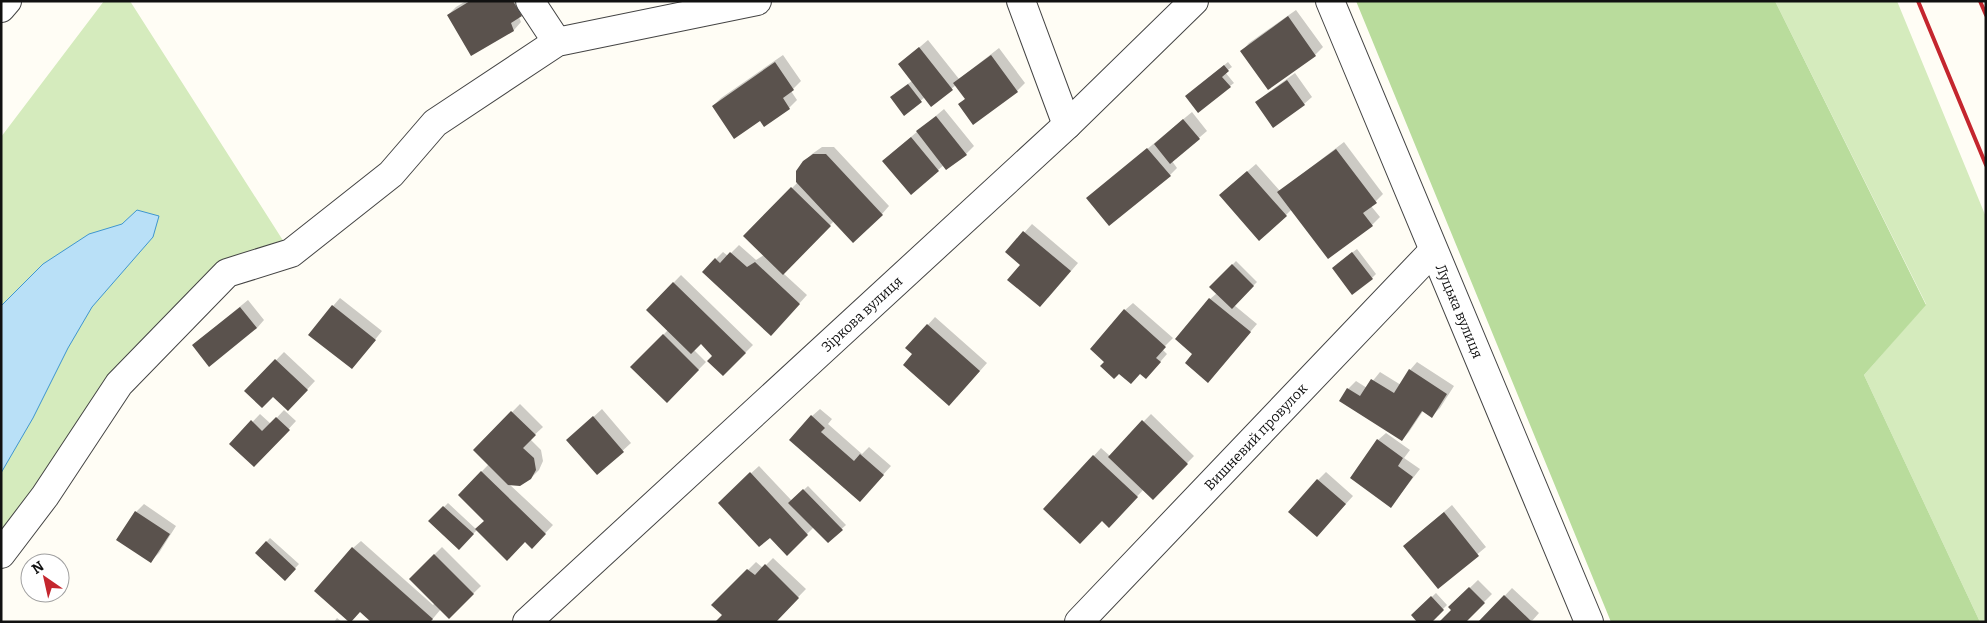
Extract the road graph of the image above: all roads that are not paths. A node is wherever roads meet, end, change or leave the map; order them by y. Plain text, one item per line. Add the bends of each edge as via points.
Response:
1 (7, 1) edge
2 (530, 1) edge
3 (758, 1) edge
4 (1021, 1) edge
5 (1194, 1) edge
6 (1330, 1) edge
7 (1, 8) edge
8 (557, 42) junction
9 (1068, 125) junction
10 (1433, 251) junction
11 (1, 554) edge
12 (527, 622) edge
13 (1079, 622) edge
14 (1589, 622) edge

1 - 7 street
2 - 8 street
3 - 8 street
4 - 9 street
5 - 9 street, Зіркова вулиця
6 - 10 street, Луцька вулиця
8 - 11 street via 435,123 391,174 291,254 227,273 119,384 45,496
9 - 12 street, Зіркова вулиця
10 - 13 street, Вишневий провулок
10 - 14 street, Луцька вулиця

